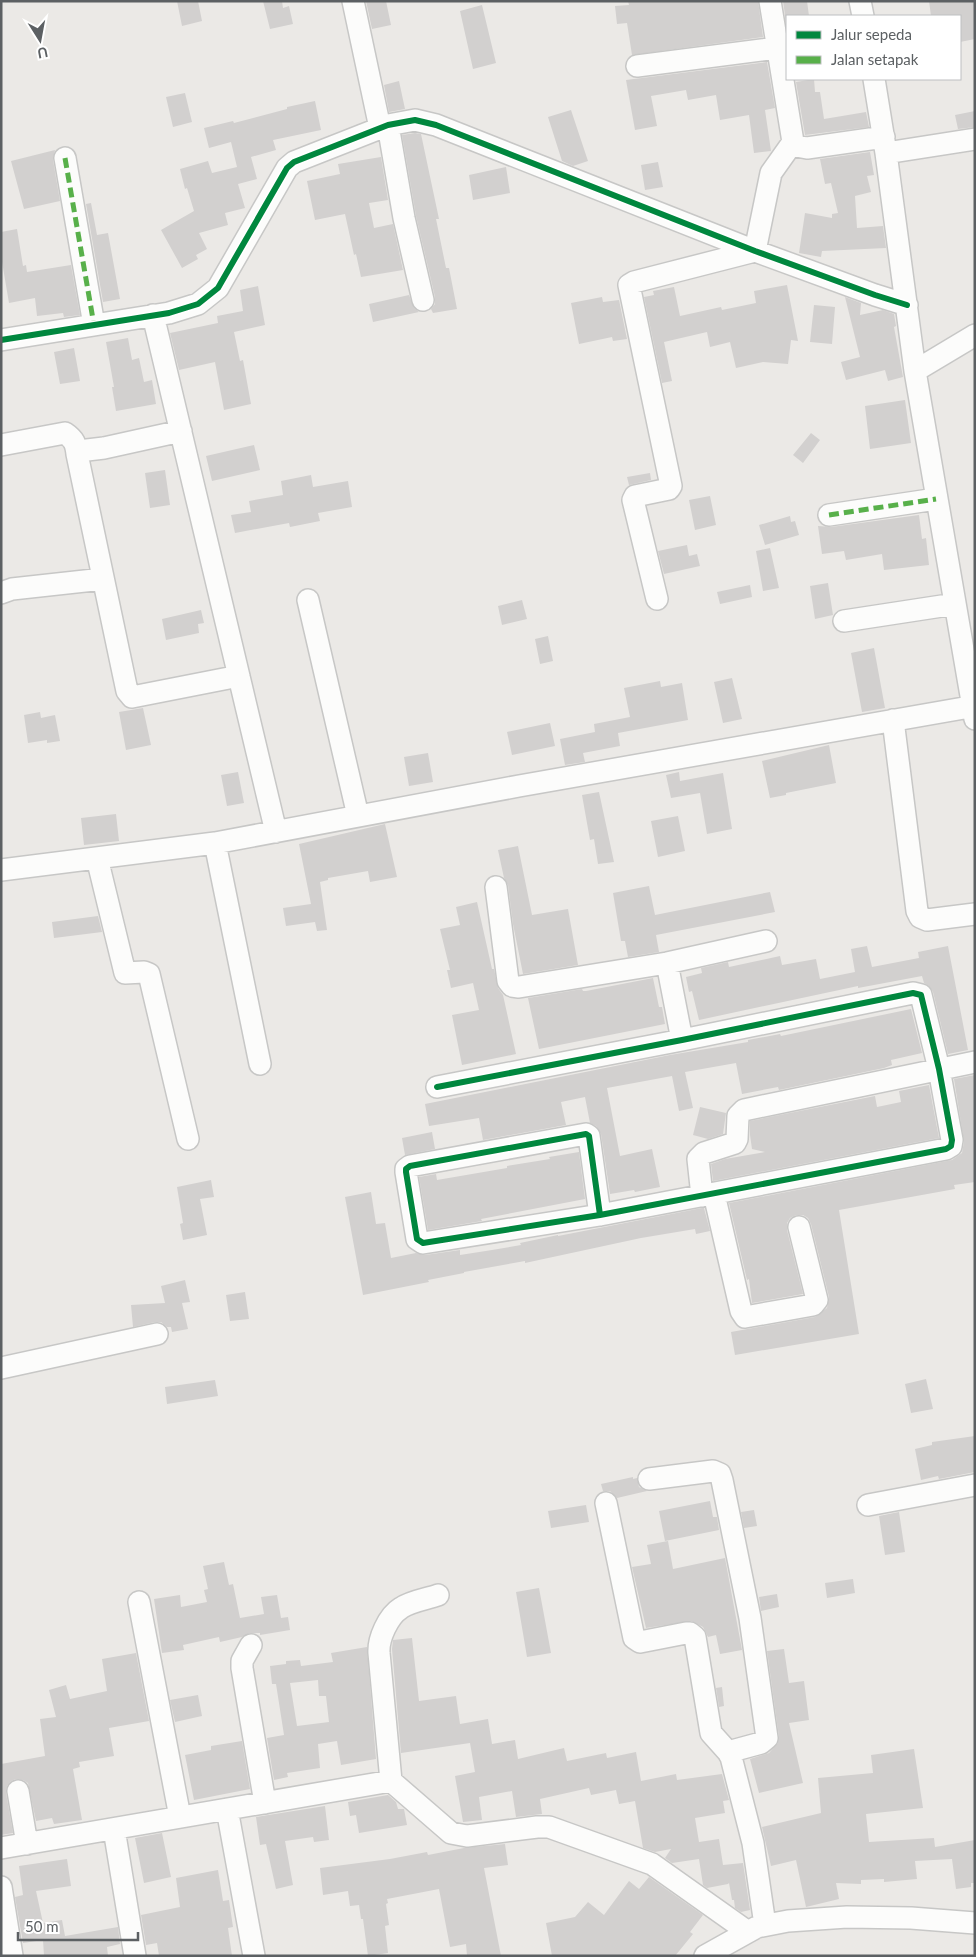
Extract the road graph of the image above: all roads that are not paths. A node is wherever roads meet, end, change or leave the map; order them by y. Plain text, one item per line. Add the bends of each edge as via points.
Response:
1 (354, 1) edge
2 (770, 1) edge
3 (860, 1) edge
4 (863, 15) edge
5 (777, 48) junction
6 (637, 66) dead end
7 (874, 80) edge
8 (384, 127) junction
9 (975, 139) edge
10 (793, 142) junction
11 (885, 145) junction
12 (65, 158) dead end
13 (755, 251) junction
14 (423, 300) dead end
15 (907, 305) junction
16 (153, 315) junction
17 (94, 325) junction
18 (975, 335) edge
19 (1, 340) edge
20 (915, 371) junction
21 (181, 431) junction
22 (1, 445) edge
23 (77, 454) junction
24 (936, 499) junction
25 (829, 515) dead end
26 (103, 579) junction
27 (1, 593) edge
28 (657, 599) dead end
29 (308, 600) dead end
30 (954, 604) junction
31 (844, 621) dead end
32 (239, 676) junction
33 (974, 711) edge
34 (893, 720) junction
35 (358, 816) junction
36 (276, 832) junction
37 (215, 843) junction
38 (97, 858) junction
39 (1, 870) edge
40 (496, 887) dead end
41 (975, 914) edge
42 (766, 941) dead end
43 (667, 963) junction
44 (682, 1040) junction
45 (975, 1062) edge
46 (260, 1064) dead end
47 (939, 1069) junction
48 (437, 1087) dead end
49 (188, 1140) dead end
50 (708, 1195) junction
51 (600, 1215) junction
52 (799, 1227) dead end
53 (157, 1334) dead end
54 (1, 1368) edge
55 (649, 1479) dead end
56 (975, 1485) edge
57 (606, 1503) dead end
58 (868, 1505) dead end
59 (438, 1595) dead end
60 (139, 1602) dead end
61 (251, 1645) dead end
62 (728, 1752) junction
63 (391, 1781) junction
64 (18, 1791) dead end
65 (265, 1803) junction
66 (227, 1809) junction
67 (180, 1817) junction
68 (114, 1829) junction
69 (27, 1844) junction
70 (1, 1848) edge
71 (1, 1887) edge
72 (975, 1923) edge
73 (756, 1928) junction
74 (12, 1956) edge
75 (135, 1956) edge
76 (254, 1956) edge
77 (705, 1956) edge

1 - 8 street
2 - 5 street
3 - 4 street
5 - 6 street
5 - 10 street
7 - 11 street
8 - 13 street via 415,120 436,125
8 - 14 street
8 - 16 street via 294,162 287,168 218,288 198,304
9 - 11 street
10 - 11 street via 807,148
10 - 13 street via 771,172
11 - 15 street
12 - 17 street
13 - 15 street
13 - 28 street via 629,285 671,486 635,496 634,500
15 - 20 street
16 - 17 street
16 - 21 street
17 - 19 street
18 - 20 street
20 - 24 street
21 - 23 street
21 - 32 street
22 - 23 street via 65,433 76,444
23 - 26 street
24 - 25 street
24 - 30 street
26 - 27 street
26 - 32 street via 127,691 132,697
29 - 35 street
30 - 31 street
30 - 33 street
32 - 36 street
33 - 34 street
34 - 35 street
34 - 41 street via 917,911 927,920
35 - 36 street
36 - 37 street
37 - 38 street
37 - 46 street
38 - 39 street
38 - 49 street via 125,973 150,974
40 - 43 street via 508,981 512,986
42 - 43 street
43 - 44 street
44 - 47 street via 917,993 921,995
44 - 48 street
45 - 47 street
47 - 50 street via 744,1110 738,1116 735,1143 704,1153 698,1159
47 - 50 street via 952,1140 946,1150
50 - 51 street
50 - 52 street via 745,1317 815,1303 817,1296
51 - 51 street via 589,1136 586,1134 406,1168 418,1239 424,1244
53 - 54 street
55 - 62 street via 713,1471 720,1474 722,1480 750,1618 766,1738 761,1743
56 - 58 street
57 - 62 street via 633,1635 640,1642 686,1633 693,1635 711,1733
59 - 63 street via 401,1608 380,1640
60 - 67 street
61 - 65 street via 242,1661 242,1668
62 - 73 street via 753,1843
63 - 65 street
63 - 73 street via 451,1834 467,1836 549,1828 652,1864
64 - 69 street
65 - 66 street
66 - 67 street
66 - 76 street
67 - 68 street
68 - 69 street
68 - 75 street
69 - 70 street
71 - 74 street
72 - 73 street via 847,1917 788,1921
73 - 77 street

